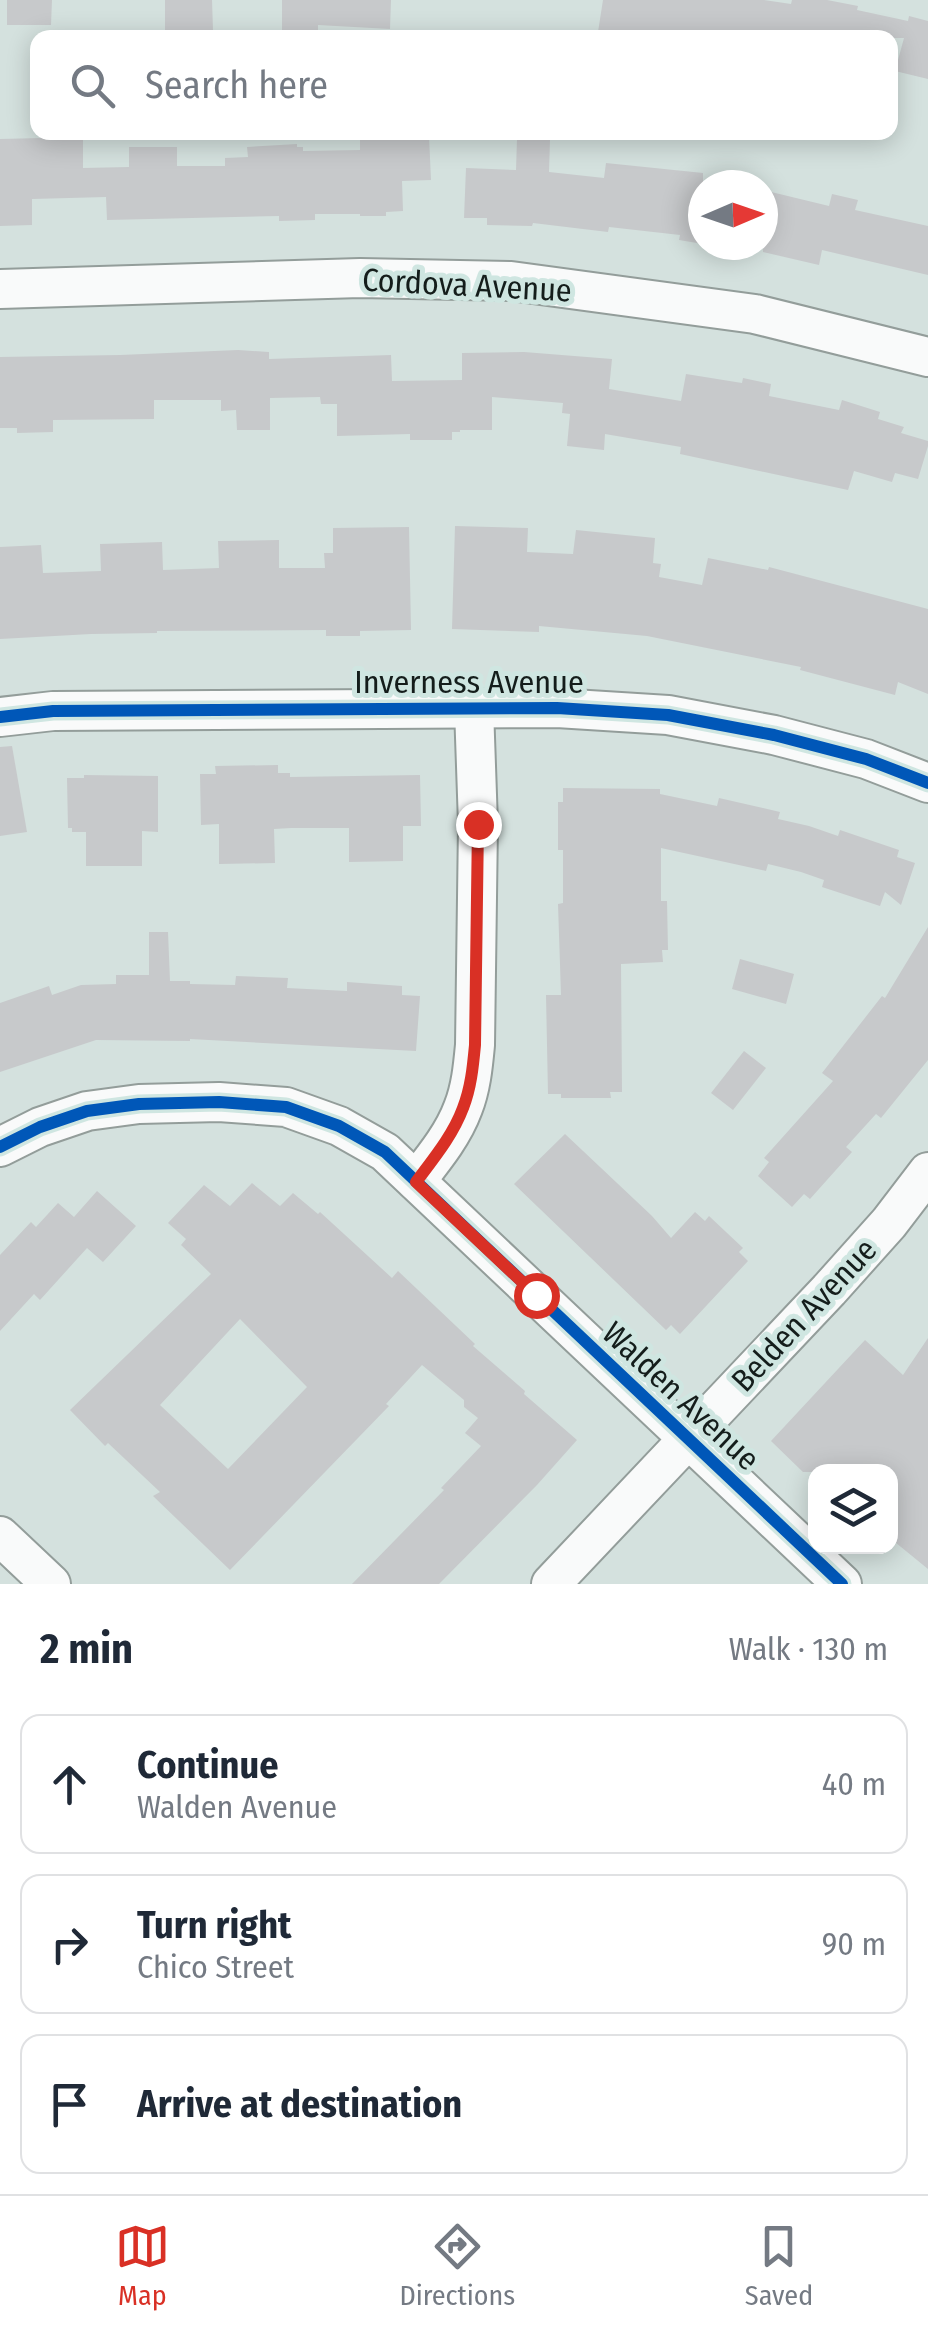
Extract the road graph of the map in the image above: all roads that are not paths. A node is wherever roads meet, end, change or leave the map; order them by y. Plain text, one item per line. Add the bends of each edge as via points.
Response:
1 (0, 289) edge
2 (928, 357) edge
3 (474, 708) junction
4 (0, 717) edge
5 (928, 784) edge
6 (0, 1147) edge
7 (928, 1172) edge
8 (416, 1182) junction
9 (688, 1440) junction
10 (0, 1536) edge
11 (50, 1584) edge
12 (551, 1584) edge
13 (842, 1584) edge

1 - 2 street, Cordova Avenue via 360,278 510,281 755,314
3 - 4 street, Inverness Avenue
3 - 5 street, Inverness Avenue via 668,715 866,759
3 - 8 street via 471,1081 444,1144
6 - 8 street, Walden Avenue via 87,1111 218,1102 286,1107 386,1152
7 - 9 street, Belden Avenue via 889,1224
8 - 9 street, Walden Avenue
9 - 12 street, Belden Avenue
9 - 13 street, Walden Avenue
10 - 11 street

